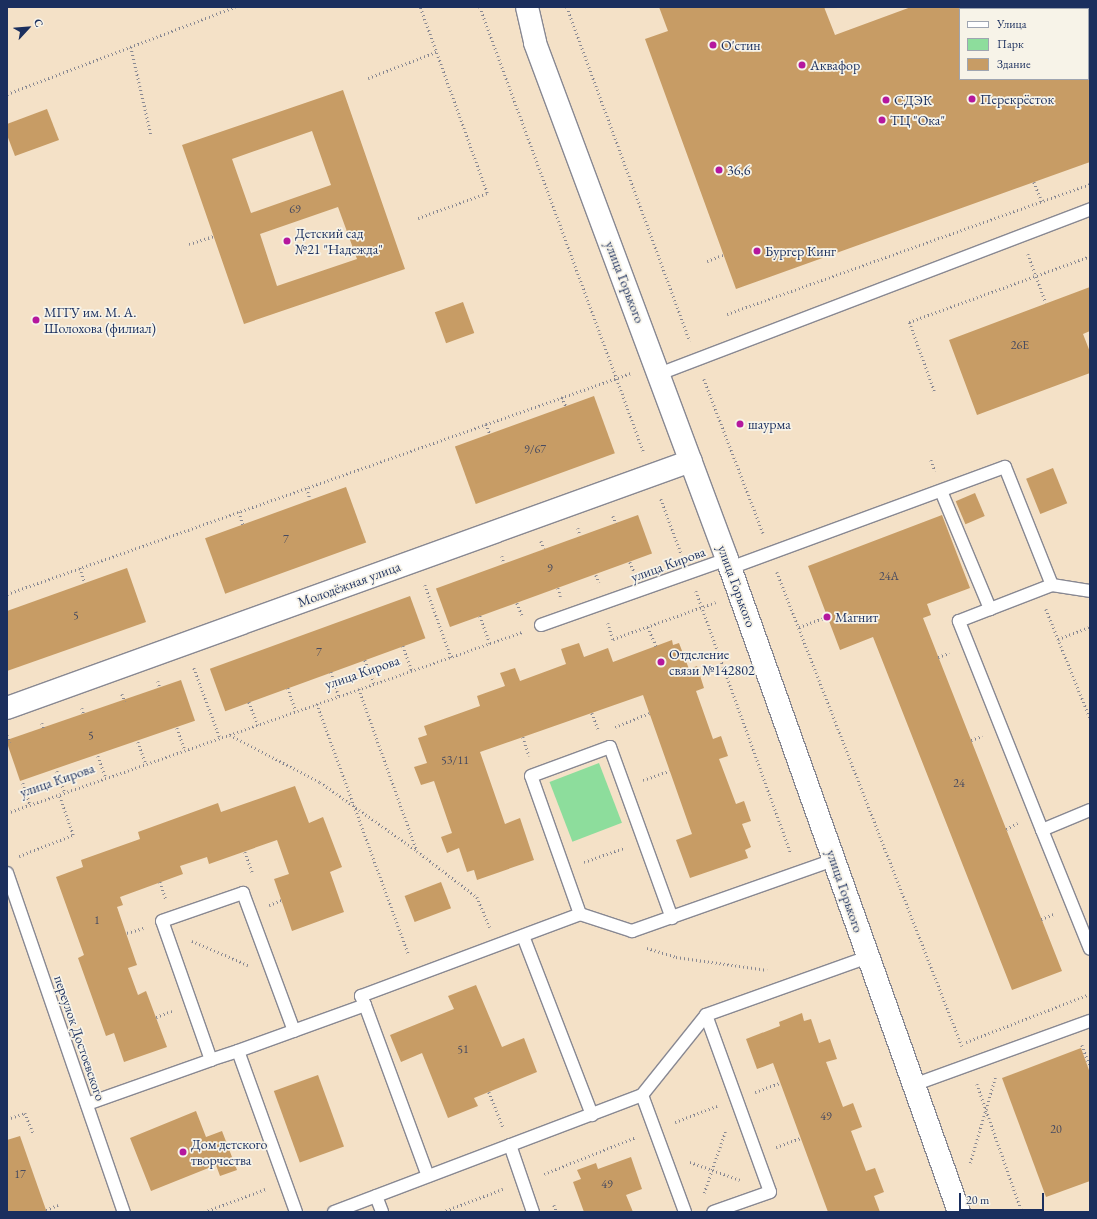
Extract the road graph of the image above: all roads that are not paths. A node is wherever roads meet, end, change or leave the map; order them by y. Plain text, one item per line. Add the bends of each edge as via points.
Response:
1 (527, 7) edge
2 (1090, 209) edge
3 (657, 369) junction
4 (691, 461) junction
5 (941, 490) junction
6 (728, 563) junction
7 (1052, 585) junction
8 (1090, 591) edge
9 (990, 609) junction
10 (542, 625) road end
11 (7, 708) edge
12 (1090, 810) edge
13 (1042, 830) junction
14 (834, 860) junction
15 (7, 873) edge
16 (580, 914) junction
17 (672, 918) junction
18 (523, 936) junction
19 (1090, 949) edge
20 (868, 957) junction
21 (365, 1005) junction
22 (706, 1015) junction
23 (1090, 1021) edge
24 (294, 1031) junction
25 (238, 1051) junction
26 (211, 1060) junction
27 (913, 1085) junction
28 (642, 1095) junction
29 (87, 1104) junction
30 (592, 1115) junction
31 (510, 1146) junction
32 (428, 1176) junction
33 (376, 1196) junction
34 (956, 1205) edge
35 (124, 1212) edge
36 (296, 1212) edge
37 (334, 1212) edge
38 (382, 1212) edge
39 (533, 1212) edge
40 (685, 1212) edge
41 (713, 1212) edge

1 - 3 street, улица Горького via 535,43
2 - 3 lane via 697,359
3 - 4 street, улица Горького
4 - 6 street, улица Горького
4 - 11 street, Молодёжная улица
5 - 6 lane, улица Кирова via 770,553
5 - 7 lane, улица Кирова via 1005,467
5 - 9 lane
6 - 10 lane, улица Кирова via 689,573
6 - 14 street, улица Горького
7 - 8 lane
7 - 9 lane
9 - 13 lane via 959,621
12 - 13 lane
13 - 19 lane
14 - 17 lane
14 - 20 street, улица Горького
15 - 29 lane, переулок Достоевского
16 - 17 lane via 632,931
16 - 17 lane via 532,776 610,747
16 - 18 lane
18 - 21 lane via 361,996
18 - 30 lane
20 - 22 lane
20 - 27 street, улица Горького
21 - 24 lane
21 - 32 lane
22 - 28 lane
22 - 41 lane via 770,1192
23 - 27 lane
24 - 25 lane
24 - 26 lane via 244,893 162,921
25 - 26 lane
25 - 36 lane
26 - 29 lane
27 - 34 street, улица Горького
28 - 30 lane
28 - 40 lane
29 - 35 lane, переулок Достоевского
30 - 31 lane
31 - 32 lane
31 - 39 lane
32 - 33 lane
33 - 37 lane
33 - 38 lane

